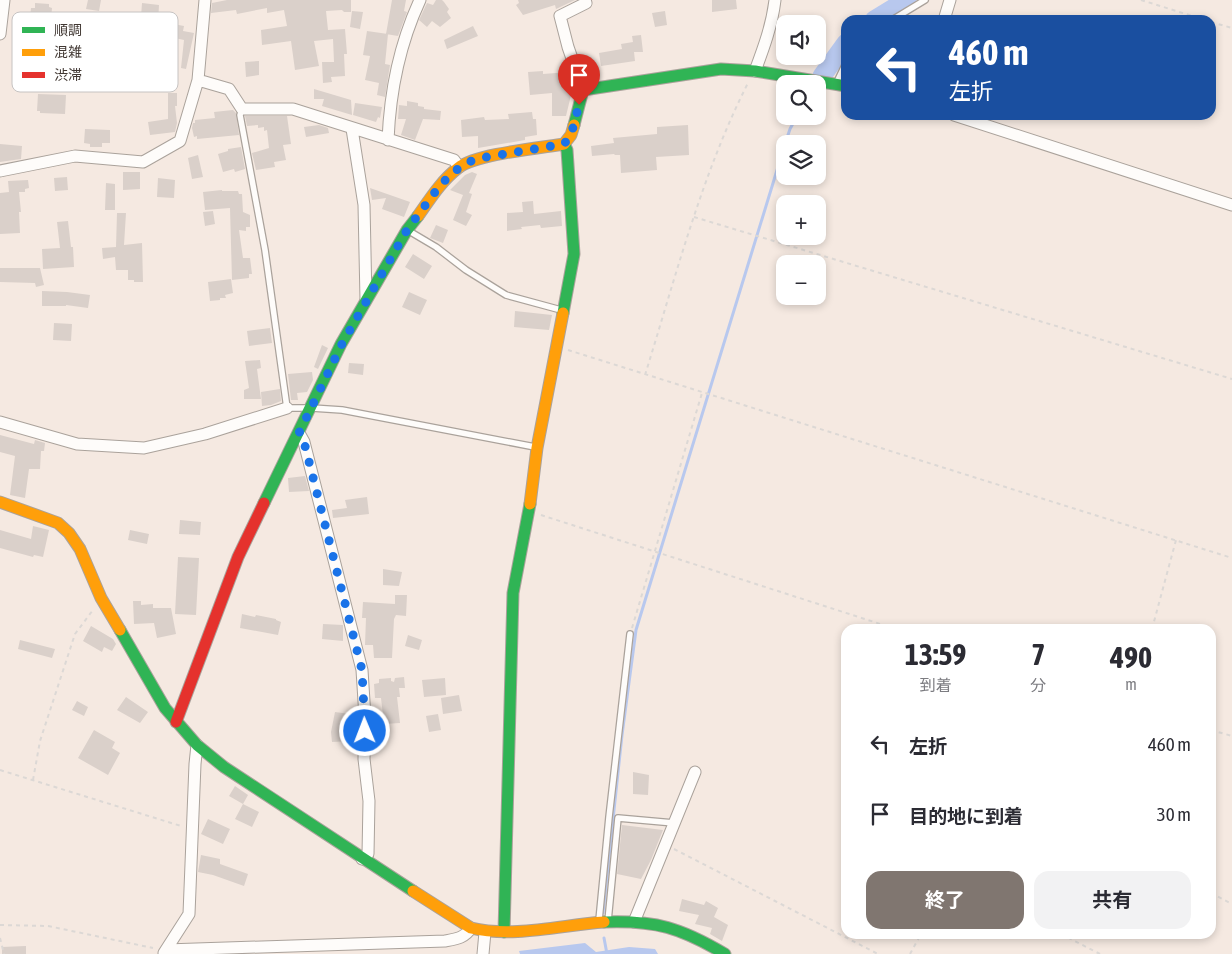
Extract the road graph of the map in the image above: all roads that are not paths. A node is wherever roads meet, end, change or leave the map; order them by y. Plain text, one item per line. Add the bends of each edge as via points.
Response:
1 (4, 0) edge
2 (205, 0) edge
3 (420, 0) edge
4 (585, 0) edge
5 (775, 0) edge
6 (925, 0) edge
7 (950, 0) edge
8 (900, 15) edge
9 (946, 15) edge
10 (0, 34) edge
11 (755, 71) junction
12 (198, 80) junction
13 (841, 85) edge
14 (583, 90) junction
15 (242, 110) junction
16 (969, 120) edge
17 (352, 129) junction
18 (388, 140) junction
19 (564, 144) junction
20 (460, 167) junction
21 (0, 171) edge
22 (1232, 205) edge
23 (407, 230) junction
24 (366, 302) junction
25 (563, 311) junction
26 (287, 408) junction
27 (312, 408) junction
28 (0, 422) edge
29 (299, 433) junction
30 (537, 448) junction
31 (0, 502) edge
32 (630, 634) road end
33 (176, 722) junction
34 (198, 745) junction
35 (695, 772) dead end
36 (674, 823) junction
37 (362, 859) junction
38 (604, 921) junction
39 (634, 922) junction
40 (471, 928) junction
41 (485, 932) junction
42 (504, 932) junction
43 (164, 952) edge
44 (483, 954) edge
45 (725, 954) edge

1 - 10 street
2 - 12 street
3 - 18 street via 409,23 390,106
4 - 14 street via 586,4 560,16
5 - 11 street via 765,45
6 - 8 lane
7 - 9 street
11 - 13 street
11 - 14 street via 721,70
12 - 15 street via 229,89
12 - 21 street via 180,141 143,162 75,156
14 - 19 street via 571,135
15 - 17 street via 293,110
15 - 26 lane via 240,115 266,250
16 - 22 street
17 - 18 street
17 - 24 street via 364,205
18 - 20 street via 454,160
19 - 20 street via 475,159
19 - 25 street via 574,254
20 - 23 street via 441,184
23 - 24 street
23 - 25 lane via 436,246 506,295
24 - 27 street
25 - 30 street
26 - 27 lane
26 - 28 street via 205,434 144,448 77,444
27 - 29 street
27 - 30 lane via 342,410
29 - 33 street via 238,557
29 - 37 street via 304,442 362,670 364,759 369,801 368,854
30 - 42 street via 513,593
31 - 33 street via 58,522 69,534 80,548 101,598
32 - 38 lane via 609,817
33 - 34 street
34 - 37 street via 224,767
34 - 43 street via 189,914
35 - 36 street
36 - 38 lane via 618,818
36 - 39 street
37 - 40 street
38 - 39 street
38 - 42 street
39 - 45 street via 671,928
40 - 41 street
40 - 43 street via 460,938 445,941
41 - 42 street
41 - 44 street

